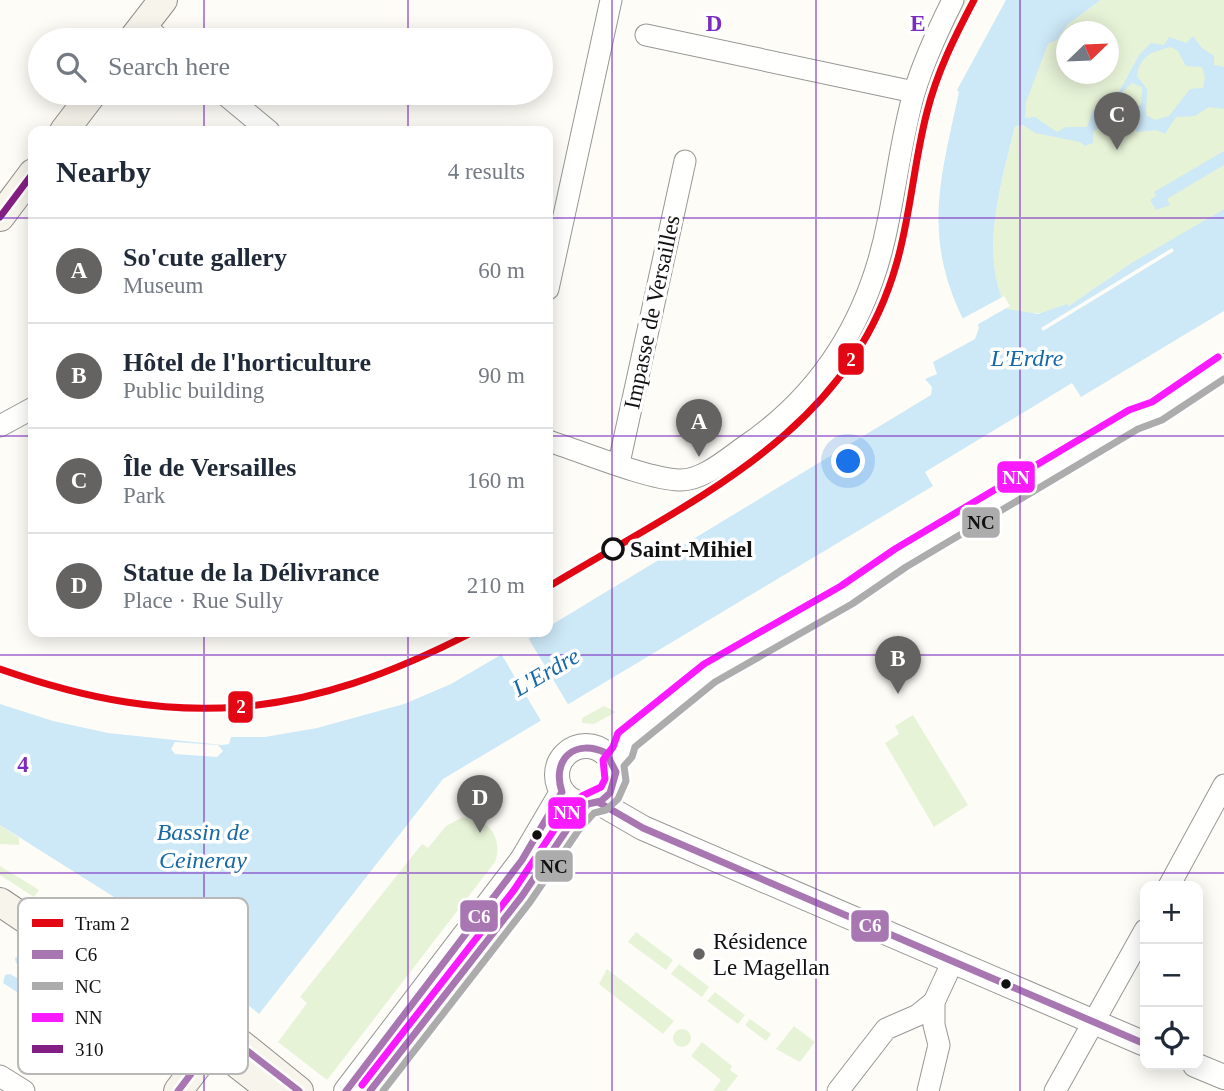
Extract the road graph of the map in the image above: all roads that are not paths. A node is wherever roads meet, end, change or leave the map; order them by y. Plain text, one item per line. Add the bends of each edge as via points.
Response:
1 (163, 0) edge
2 (611, 0) edge
3 (953, 0) edge
4 (149, 28) edge
5 (646, 35) dead end
6 (914, 92) junction
7 (84, 105) edge
8 (238, 105) edge
9 (68, 126) edge
10 (263, 126) edge
11 (685, 161) dead end
12 (28, 180) edge
13 (0, 218) edge
14 (553, 266) edge
15 (1224, 366) edge
16 (28, 411) edge
17 (0, 426) edge
18 (553, 443) edge
19 (619, 463) junction
20 (625, 741) junction
21 (594, 747) junction
22 (613, 763) junction
23 (1224, 785) edge
24 (562, 792) junction
25 (593, 803) junction
26 (1172, 881) edge
27 (0, 902) edge
28 (18, 914) edge
29 (1140, 939) edge
30 (953, 961) junction
31 (934, 1002) junction
32 (1094, 1022) junction
33 (1140, 1042) edge
34 (248, 1059) edge
35 (248, 1067) edge
36 (1203, 1068) edge
37 (193, 1074) edge
38 (0, 1076) edge
39 (1224, 1077) edge
40 (24, 1091) edge
41 (178, 1091) edge
42 (272, 1091) edge
43 (299, 1091) edge
44 (346, 1091) edge
45 (370, 1091) edge
46 (838, 1091) edge
47 (928, 1091) edge
48 (1055, 1091) edge

1 - 4 main road
2 - 14 street
3 - 6 street
5 - 6 street
6 - 19 street via 878,267 851,335 809,393 787,415 693,478 678,480
7 - 9 main road
8 - 10 street
11 - 19 street, Impasse de Versailles
12 - 13 main road
15 - 20 street via 1166,405 1134,419 709,673
16 - 17 street
18 - 19 street
20 - 21 street via 614,738
20 - 22 street
21 - 22 street
21 - 24 street via 575,748 561,760 557,776
22 - 25 street via 615,783 610,793
23 - 26 street
24 - 25 street via 574,802
24 - 44 street via 522,860
25 - 30 street
25 - 45 street
27 - 28 main road
29 - 32 street
30 - 31 street
30 - 32 street
31 - 46 street via 886,1029
31 - 47 street via 933,1025 939,1045
32 - 33 street
32 - 48 street
34 - 43 main road
35 - 42 main road
36 - 39 street
37 - 41 main road
38 - 40 street

